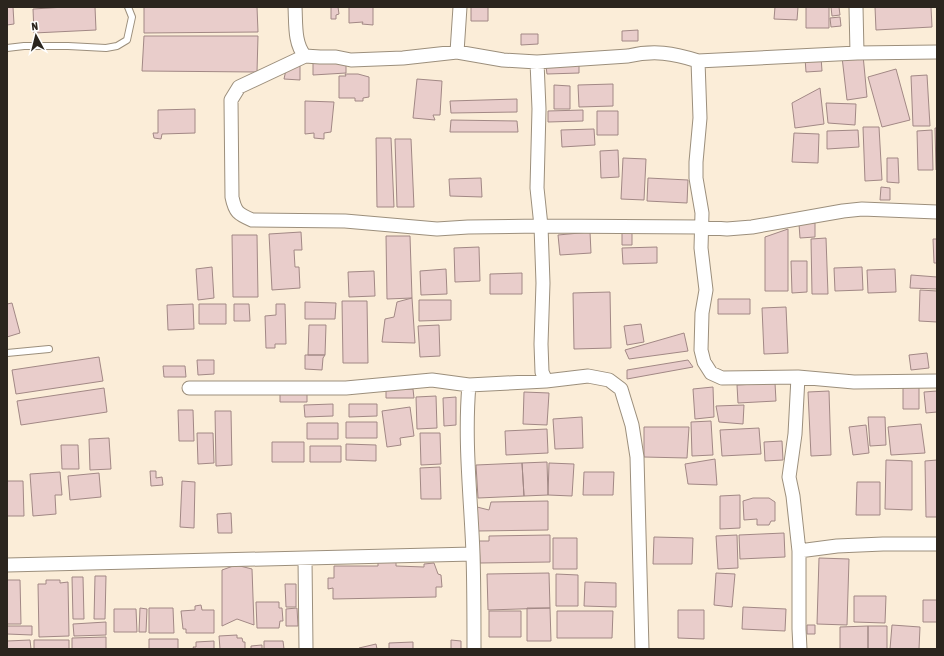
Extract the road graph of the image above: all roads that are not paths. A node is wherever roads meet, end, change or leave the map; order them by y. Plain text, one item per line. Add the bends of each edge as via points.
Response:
1 (128, 7) edge
2 (295, 7) edge
3 (460, 7) edge
4 (856, 7) edge
5 (7, 48) edge
6 (457, 52) junction
7 (937, 52) edge
8 (857, 53) junction
9 (305, 56) junction
10 (698, 61) junction
11 (537, 62) junction
12 (937, 212) edge
13 (542, 226) junction
14 (702, 227) junction
15 (49, 349) dead end
16 (7, 353) edge
17 (798, 376) junction
18 (546, 381) junction
19 (937, 381) edge
20 (469, 385) junction
21 (189, 388) dead end
22 (937, 544) edge
23 (799, 551) junction
24 (473, 554) junction
25 (305, 559) junction
26 (7, 565) edge
27 (306, 649) edge
28 (474, 649) edge
29 (642, 649) edge
30 (800, 649) edge

1 - 5 lane via 132,17 127,40 117,46
2 - 9 street via 299,50
3 - 6 street
4 - 8 street
6 - 9 street via 351,60
6 - 11 street via 503,60
7 - 8 street
8 - 10 street
9 - 13 street via 239,87 231,100 232,197 234,209 241,216 259,221 345,221 437,229 468,226
10 - 11 street via 674,54 641,53
10 - 14 street via 700,118 696,178
11 - 13 street via 537,188
12 - 14 street via 862,209 752,227
13 - 14 street
13 - 18 street via 541,344 542,372
14 - 17 street via 700,248 706,290 702,321 704,362 711,372 722,378
15 - 16 lane
17 - 19 street via 854,382
17 - 23 street via 790,477
18 - 20 street
18 - 29 street via 588,376 609,380 621,389 632,425 637,457
20 - 21 street via 432,380 346,388
20 - 24 street via 466,411
22 - 23 street via 837,546
23 - 30 street
24 - 25 street
24 - 28 street
25 - 26 street
25 - 27 street

